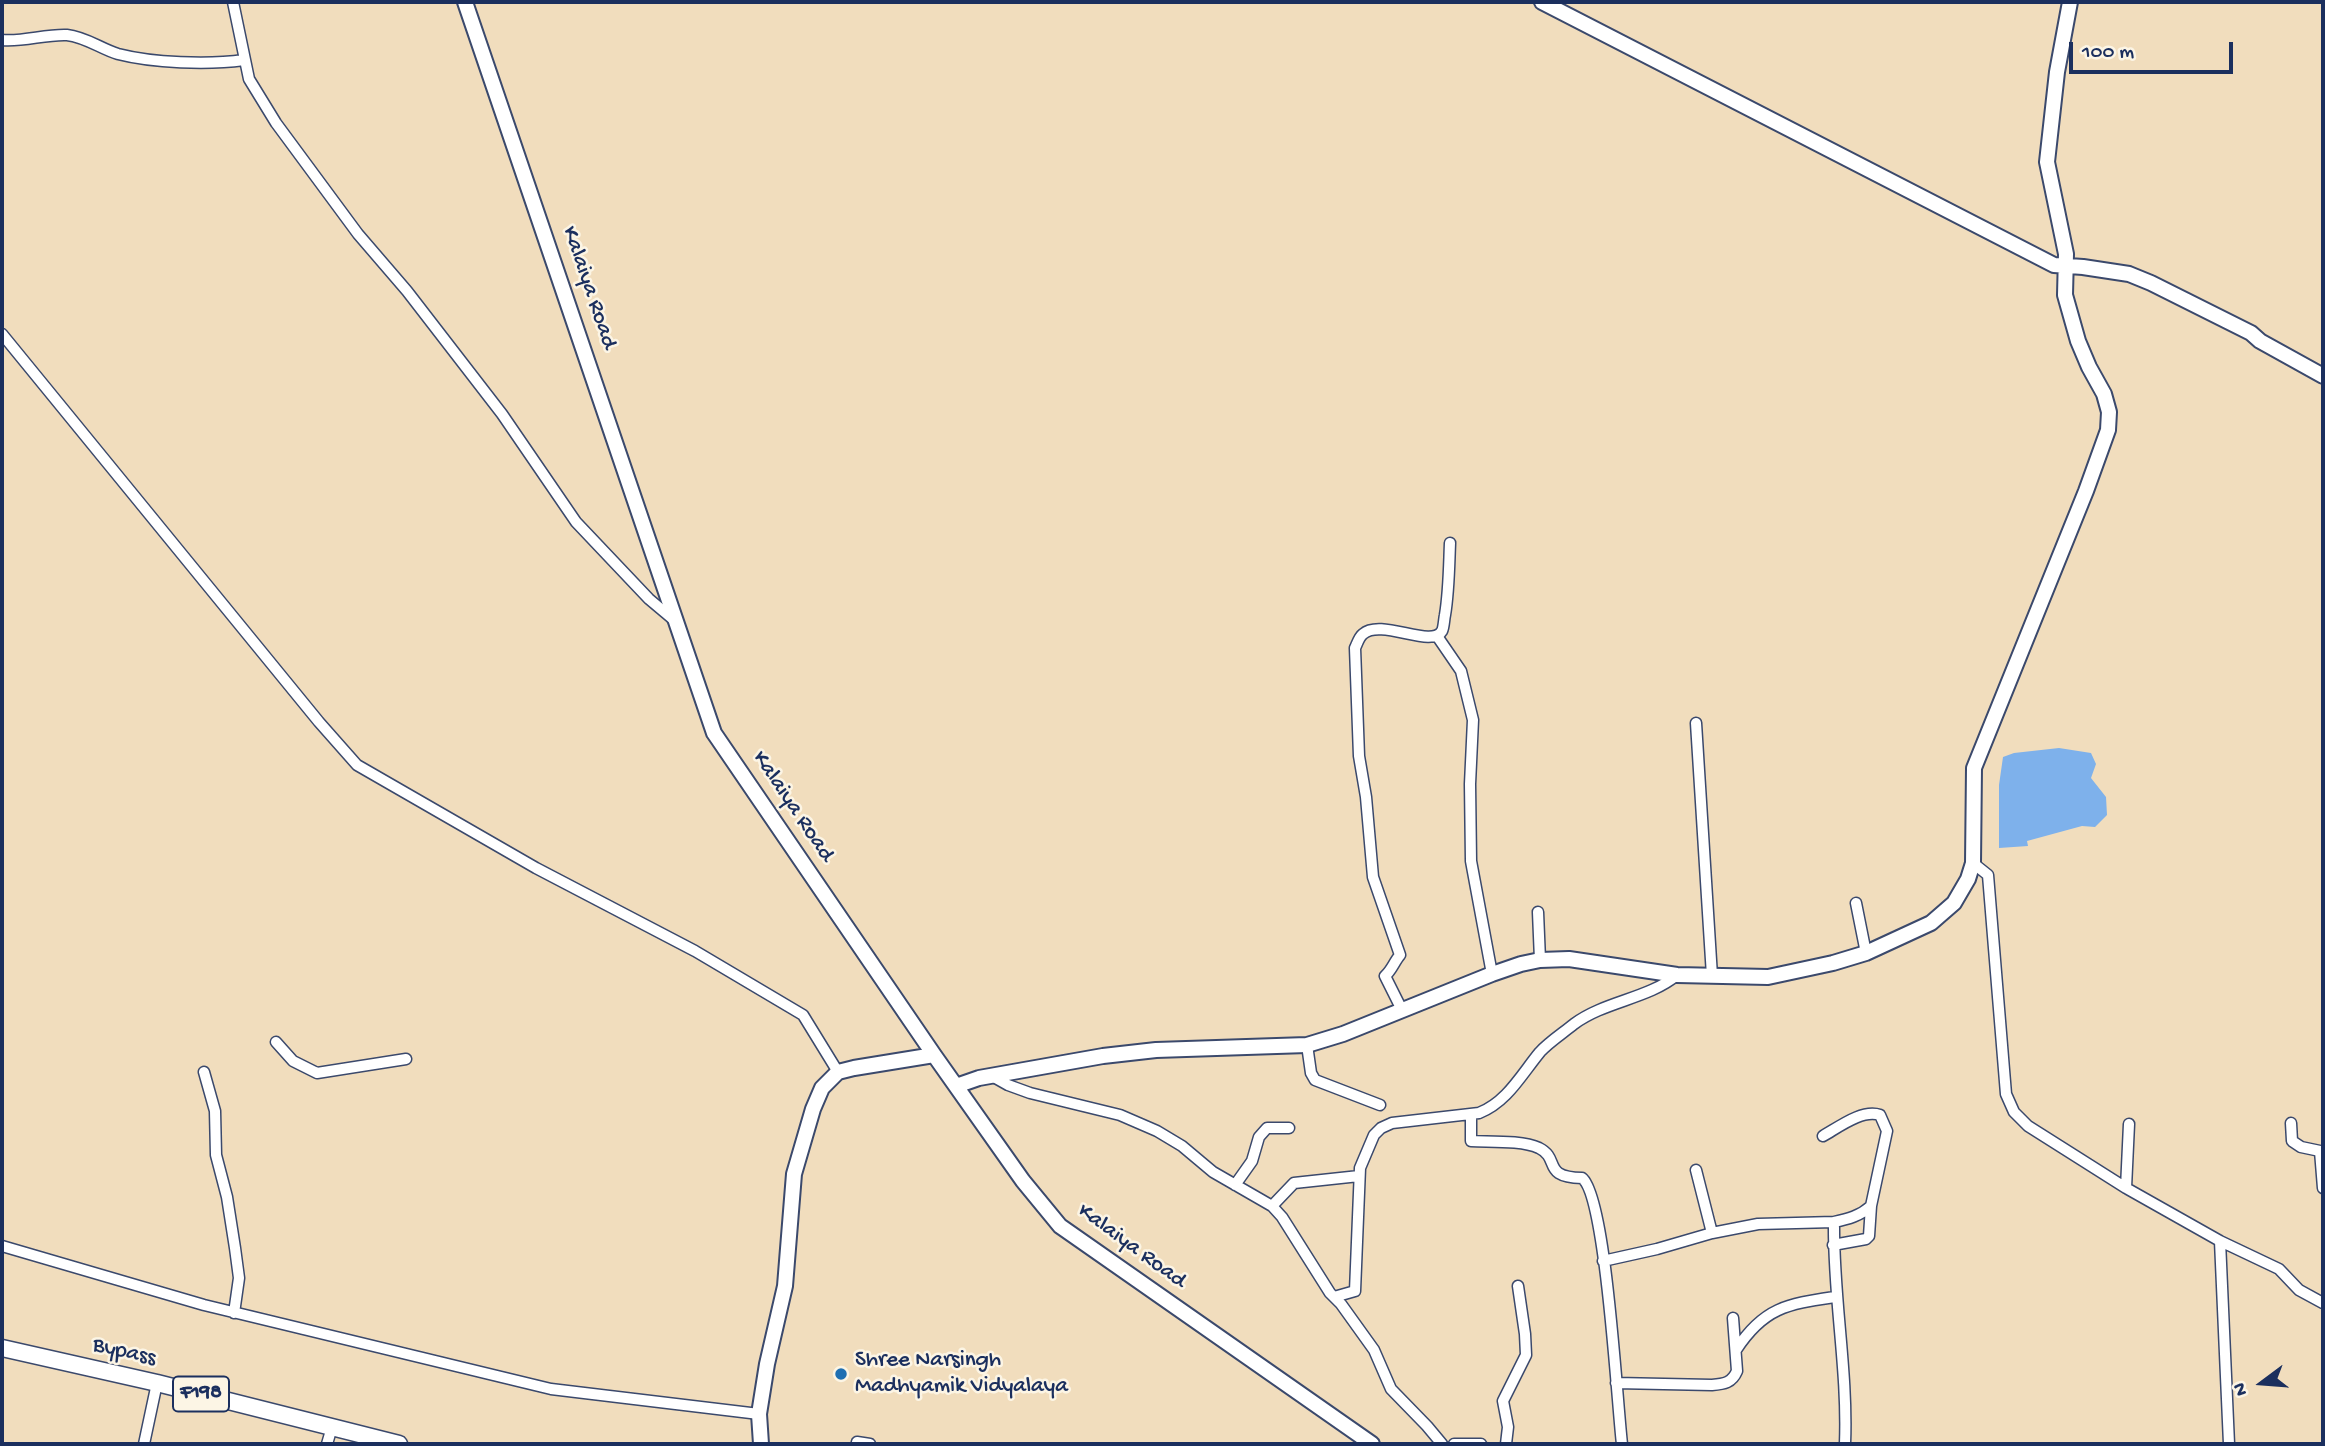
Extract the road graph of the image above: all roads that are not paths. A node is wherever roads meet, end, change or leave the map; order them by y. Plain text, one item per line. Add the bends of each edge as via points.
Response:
1 (233, 2) edge
2 (465, 2) edge
3 (1542, 2) edge
4 (2070, 2) edge
5 (2, 40) edge
6 (244, 60) junction
7 (2065, 266) junction
8 (2, 334) edge
9 (2323, 376) edge
10 (1450, 543) dead end
11 (676, 622) junction
12 (1437, 636) junction
13 (1696, 723) dead end
14 (1973, 863) junction
15 (1856, 903) dead end
16 (1538, 912) dead end
17 (1866, 953) junction
18 (1540, 960) junction
19 (1492, 974) junction
20 (1677, 975) junction
21 (1712, 976) junction
22 (1402, 1010) junction
23 (276, 1042) dead end
24 (1307, 1045) junction
25 (934, 1055) junction
26 (406, 1059) dead end
27 (204, 1072) dead end
28 (838, 1072) junction
29 (992, 1075) junction
30 (956, 1087) junction
31 (1380, 1105) dead end
32 (1471, 1114) junction
33 (2291, 1123) dead end
34 (2129, 1124) dead end
35 (1289, 1128) dead end
36 (1823, 1136) dead end
37 (1696, 1170) dead end
38 (1359, 1176) junction
39 (1235, 1185) junction
40 (2126, 1188) junction
41 (2323, 1188) edge
42 (1272, 1206) junction
43 (1871, 1206) junction
44 (1834, 1222) junction
45 (1712, 1233) junction
46 (2220, 1241) junction
47 (1833, 1245) junction
48 (2, 1246) edge
49 (1603, 1261) junction
50 (1518, 1286) dead end
51 (1334, 1297) junction
52 (1835, 1297) junction
53 (2323, 1303) edge
54 (234, 1312) junction
55 (1733, 1318) dead end
56 (2, 1348) edge
57 (1736, 1350) junction
58 (157, 1383) junction
59 (1616, 1383) junction
60 (759, 1414) junction
61 (332, 1427) junction
62 (857, 1442) dead end
63 (144, 1444) edge
64 (327, 1444) edge
65 (399, 1444) edge
66 (761, 1444) edge
67 (870, 1444) edge
68 (1372, 1444) edge
69 (1442, 1444) edge
70 (1454, 1444) edge
71 (1481, 1444) edge
72 (1506, 1444) edge
73 (1622, 1444) edge
74 (1844, 1444) edge
75 (2229, 1444) edge

1 - 6 street
2 - 11 street, Kalaiya Road
3 - 7 street via 2054,265
4 - 7 street via 2047,162
5 - 6 street via 66,35 117,54 147,59 218,64
6 - 11 street via 248,79 276,123 502,414 576,522
7 - 9 street via 2129,274 2151,282 2252,333
7 - 14 street via 2065,295 2078,341 2104,394 2108,430 1975,768
8 - 28 street via 357,765 803,1015
10 - 12 street via 1449,591 1442,631
11 - 25 street, Kalaiya Road via 714,733
12 - 19 street via 1461,671 1473,720 1471,861
12 - 22 street via 1383,628 1361,635 1355,648 1359,756 1373,877 1400,955 1385,976
13 - 21 street
14 - 17 street via 1954,903 1931,923
14 - 40 street via 1988,875 2006,1094 2014,1112 2028,1126
15 - 17 street
16 - 18 street
17 - 21 street via 1768,977
18 - 19 street
18 - 20 street via 1569,959
19 - 22 street
20 - 21 street
20 - 32 street via 1576,1023 1542,1050 1501,1100 1490,1109
22 - 24 street
23 - 26 street via 293,1061 317,1073
24 - 29 street via 1156,1050
24 - 31 street via 1315,1080
25 - 28 street
25 - 30 street, Kalaiya Road
27 - 54 street via 215,1111 216,1155 239,1278
28 - 60 street via 822,1088 794,1174 785,1286
29 - 30 street
29 - 39 street via 1030,1093 1120,1115 1157,1131
30 - 68 street, Kalaiya Road via 1060,1226
32 - 38 street via 1381,1128
32 - 49 street via 1471,1141 1532,1145 1544,1150 1557,1173 1587,1181 1597,1211
33 - 41 street via 2292,1141 2320,1151
34 - 40 street
35 - 39 street via 1267,1128
36 - 43 street via 1869,1114 1880,1115 1887,1131
37 - 45 street
38 - 42 street via 1294,1183
38 - 51 street via 1355,1291
39 - 42 street
40 - 46 street
42 - 51 street
43 - 44 street
43 - 47 street via 1869,1236
44 - 45 street via 1758,1224
44 - 47 street
45 - 49 street
46 - 53 street via 2279,1269 2299,1290
46 - 75 street
47 - 52 street
48 - 54 street
49 - 59 street
50 - 72 street via 1526,1356 1503,1401
51 - 69 street via 1374,1350 1391,1389
52 - 57 street via 1799,1303 1764,1317
52 - 74 street via 1845,1391
54 - 60 street via 551,1390
55 - 57 street
56 - 58 main road, Bypass / F198
57 - 59 street via 1737,1371 1726,1383
58 - 61 main road, Bypass / F198
58 - 63 street
59 - 73 street
60 - 66 street
61 - 64 street
61 - 65 main road, Bypass / F198
62 - 67 street
70 - 71 street

